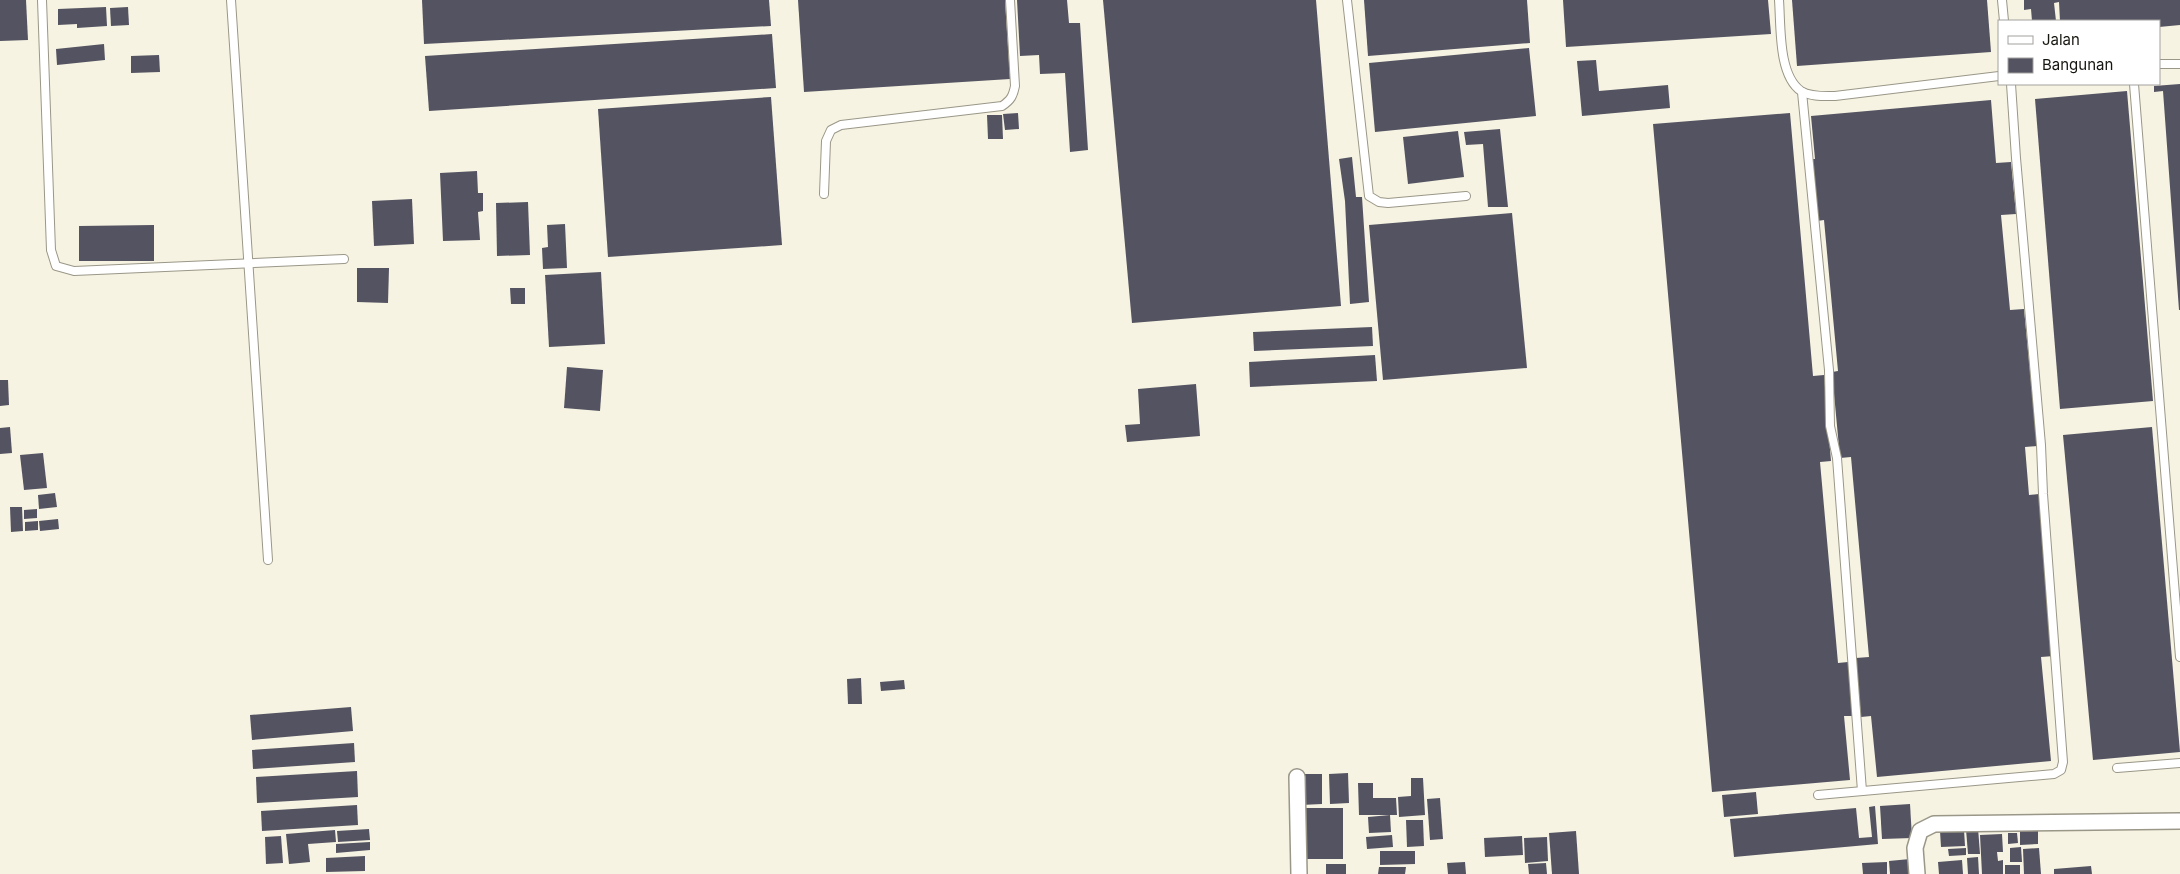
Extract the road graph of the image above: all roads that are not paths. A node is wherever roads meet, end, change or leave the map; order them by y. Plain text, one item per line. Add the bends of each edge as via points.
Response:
1 (42, 0) edge
2 (231, 0) edge
3 (1010, 0) edge
4 (1348, 0) edge
5 (1779, 0) edge
6 (2002, 0) edge
7 (2004, 20) edge
8 (2160, 64) edge
9 (2180, 64) edge
10 (1998, 76) edge
11 (2011, 85) edge
12 (2134, 85) edge
13 (1802, 92) junction
14 (824, 194) dead end
15 (1466, 196) dead end
16 (344, 259) dead end
17 (249, 264) junction
18 (268, 560) dead end
19 (2180, 657) edge
20 (2180, 763) edge
21 (2118, 768) dead end
22 (1297, 777) dead end
23 (1862, 791) junction
24 (1818, 795) dead end
25 (2180, 821) edge
26 (1299, 874) edge
27 (1917, 874) edge

1 - 17 lane via 51,250 56,266 74,271
2 - 17 lane
3 - 14 lane via 1015,86 1008,102 1002,106 841,125 831,130 826,142
4 - 15 lane via 1369,196 1388,204
5 - 13 lane via 1783,59 1792,81
6 - 7 lane
8 - 9 lane
10 - 13 lane via 1835,96
11 - 23 lane via 2063,762 2061,770 2054,774
12 - 19 lane
13 - 23 lane via 1829,370 1830,426 1837,458
16 - 17 lane
17 - 18 lane
20 - 21 lane
22 - 26 street
23 - 24 lane
25 - 27 street via 1934,824 1920,831 1915,848

